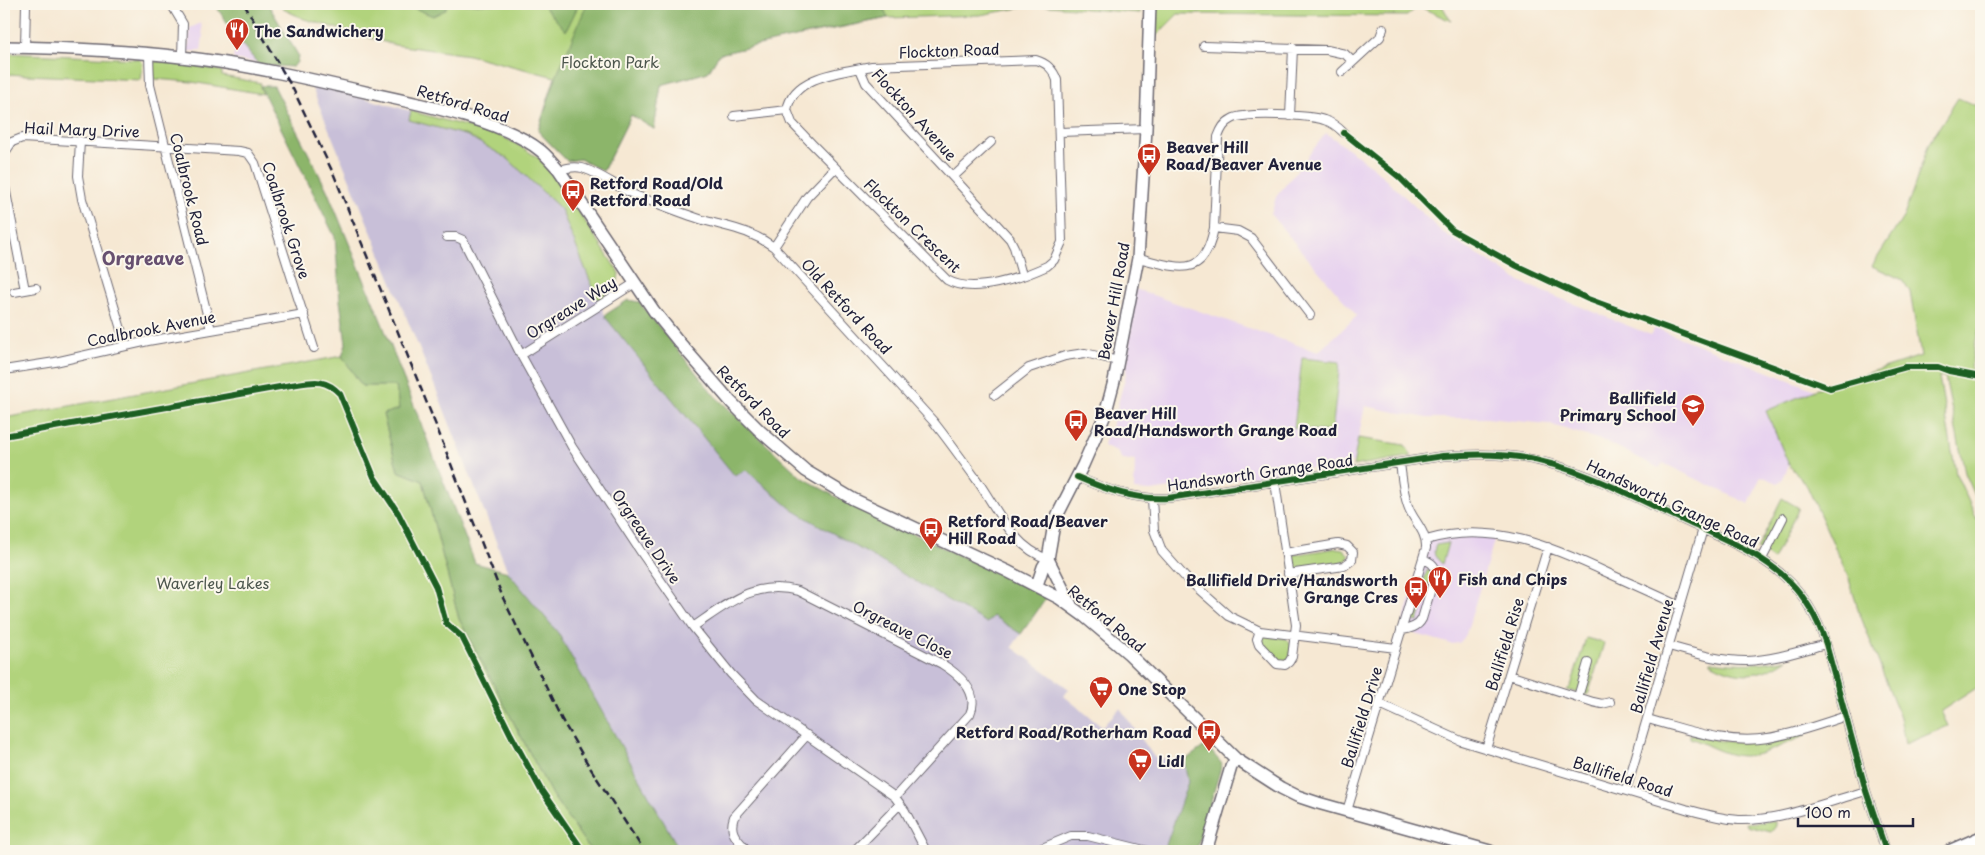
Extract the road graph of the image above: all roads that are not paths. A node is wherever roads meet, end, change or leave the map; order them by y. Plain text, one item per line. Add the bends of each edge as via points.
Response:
1 (26, 4) edge
2 (171, 4) edge
3 (1150, 4) edge
4 (1383, 30) dead end
5 (1204, 46) dead end
6 (4, 47) edge
7 (25, 48) junction
8 (1293, 48) junction
9 (149, 54) junction
10 (182, 57) junction
11 (1353, 62) junction
12 (860, 69) junction
13 (1342, 72) dead end
14 (787, 110) junction
15 (734, 116) dead end
16 (1290, 116) junction
17 (1146, 129) junction
18 (1060, 132) junction
19 (1344, 133) dead end
20 (80, 141) junction
21 (991, 142) dead end
22 (165, 146) junction
23 (4, 154) edge
24 (835, 168) junction
25 (559, 170) junction
26 (953, 177) junction
27 (4, 182) edge
28 (1214, 228) junction
29 (446, 237) dead end
30 (774, 247) junction
31 (1138, 258) junction
32 (1022, 275) junction
33 (635, 283) junction
34 (36, 288) dead end
35 (25, 290) junction
36 (14, 292) dead end
37 (304, 314) junction
38 (1310, 315) dead end
39 (211, 330) junction
40 (126, 346) junction
41 (314, 348) dead end
42 (521, 355) junction
43 (1118, 361) junction
44 (4, 370) edge
45 (995, 395) dead end
46 (1400, 463) junction
47 (1077, 477) junction
48 (1276, 482) junction
49 (1152, 499) junction
50 (1783, 518) dead end
51 (1703, 529) junction
52 (1426, 540) junction
53 (1548, 546) junction
54 (1285, 553) junction
55 (1423, 559) junction
56 (1762, 559) junction
57 (1050, 563) junction
58 (1288, 574) junction
59 (1037, 586) junction
60 (1048, 591) junction
61 (1072, 606) junction
62 (1680, 606) junction
63 (694, 627) junction
64 (1401, 630) junction
65 (1260, 631) junction
66 (1295, 636) junction
67 (1826, 644) junction
68 (1669, 646) junction
69 (1396, 648) junction
70 (1588, 663) dead end
71 (1509, 675) junction
72 (1578, 697) junction
73 (1610, 702) dead end
74 (1380, 704) junction
75 (1846, 716) junction
76 (1647, 719) junction
77 (807, 735) junction
78 (1486, 749) junction
79 (1236, 758) junction
80 (1626, 790) junction
81 (1866, 791) junction
82 (897, 800) junction
83 (1347, 811) junction
84 (1981, 837) edge
85 (1981, 849) edge
86 (748, 851) edge
87 (854, 851) edge
88 (926, 851) edge
89 (1035, 851) edge
90 (1148, 851) edge
91 (1206, 851) edge
92 (1490, 851) edge
93 (1886, 851) edge
94 (1949, 851) edge
95 (1977, 851) edge

1 - 7 street
2 - 10 street via 183,24
3 - 17 main road, Beaver Hill Road
4 - 11 street via 1380,37
5 - 8 street
6 - 7 main road, Retford Road
7 - 9 main road, Retford Road
8 - 11 street via 1337,51
8 - 16 street
9 - 10 main road, Retford Road
9 - 22 street, Coalbrook Road via 150,85
10 - 25 main road, Retford Road via 310,79 472,119 532,144
11 - 13 street
12 - 14 street, Flockton Road via 803,84 791,97
12 - 18 street, Flockton Road via 1036,60 1052,69 1058,80
12 - 26 street, Flockton Avenue via 866,83
14 - 15 street
14 - 24 street via 792,123
16 - 19 street via 1324,120
16 - 28 street via 1237,116 1225,124 1218,137
17 - 18 street
17 - 31 main road, Beaver Hill Road
18 - 32 street, Flockton Crescent via 1062,232 1059,250 1047,266
20 - 22 street, Hail Mary Drive
20 - 23 street, Hail Mary Drive via 17,139
20 - 40 street via 78,176 82,199
21 - 26 street, Flockton Avenue
22 - 37 street, Coalbrook Grove via 244,152 252,158
22 - 39 street, Coalbrook Road
24 - 30 street via 807,197
24 - 32 street, Flockton Crescent via 940,274 955,284 974,287
25 - 30 street, Old Retford Road via 582,168 659,204 702,220 742,229
25 - 33 main road, Retford Road
26 - 32 street, Flockton Avenue via 1010,239
27 - 35 street
28 - 31 street via 1205,257 1191,266
28 - 38 street via 1238,231 1251,238
29 - 42 street, Orgreave Drive via 463,240
30 - 57 street, Old Retford Road via 951,442 1019,541
31 - 43 main road, Beaver Hill Road
33 - 42 street, Orgreave Way
33 - 59 main road, Retford Road via 679,342 731,402 806,471 853,499
34 - 35 street
35 - 36 street
37 - 39 street, Coalbrook Avenue
37 - 41 street, Coalbrook Grove
39 - 40 street, Coalbrook Avenue
40 - 44 street, Coalbrook Avenue
42 - 63 street, Orgreave Drive via 577,455
43 - 45 street via 1084,353 1065,356 1029,368
43 - 47 main road, Beaver Hill Road via 1105,415
46 - 48 street, Handsworth Grange Road
46 - 51 street, Handsworth Grange Road via 1481,454 1539,461 1593,478
46 - 52 street via 1408,507
47 - 49 street, Handsworth Grange Road via 1121,494
47 - 57 main road, Beaver Hill Road via 1058,514
48 - 49 street, Handsworth Grange Road
48 - 54 street
49 - 65 street via 1154,530 1168,559 1220,610
50 - 56 street
51 - 56 street, Handsworth Grange Road
51 - 62 street, Ballifield Avenue
52 - 53 street via 1459,534 1496,534
52 - 55 street, Ballifield Drive
53 - 62 street
53 - 71 street, Ballifield Rise
54 - 58 street
54 - 58 street via 1338,544 1353,552 1352,560 1344,566
55 - 64 street, Ballifield Drive
55 - 64 street via 1436,567 1434,581 1420,624
56 - 67 street, Handsworth Grange Road via 1803,596 1819,623
57 - 59 main road, Beaver Hill Road via 1043,567
57 - 60 main road, Beaver Hill Road
57 - 61 main road
58 - 66 street
59 - 60 main road, Retford Road
60 - 61 main road, Retford Road
61 - 79 main road, Retford Road via 1128,654
62 - 68 street, Ballifield Avenue
63 - 77 street, Orgreave Drive via 742,687
63 - 82 street, Orgreave Close via 740,596 766,588 788,588 954,672 972,695 974,707
64 - 69 street, Ballifield Drive
65 - 66 street
65 - 66 street via 1259,645 1278,664 1289,662
66 - 69 street
67 - 68 street via 1744,661 1716,658
67 - 75 street, Handsworth Grange Road
68 - 76 street, Ballifield Avenue
69 - 74 street, Ballifield Drive
70 - 72 street
71 - 72 street
71 - 78 street, Ballifield Rise
72 - 73 street via 1602,704
74 - 78 street, Ballifield Road via 1441,733
74 - 83 street, Ballifield Drive
75 - 76 street via 1779,736 1752,740 1710,735
75 - 81 street, Handsworth Grange Road
76 - 80 street, Ballifield Avenue
77 - 82 street, Orgreave Drive
77 - 86 street via 734,817 732,834
78 - 80 street, Ballifield Road
79 - 83 main road, Retford Road via 1297,796
79 - 91 main road
80 - 81 street, Ballifield Road via 1708,815 1738,820 1780,815
81 - 93 street, Handsworth Grange Road
82 - 87 street
82 - 88 street
83 - 92 main road, Retford Road
84 - 94 main road
85 - 95 main road
89 - 90 street via 1071,836 1088,836

